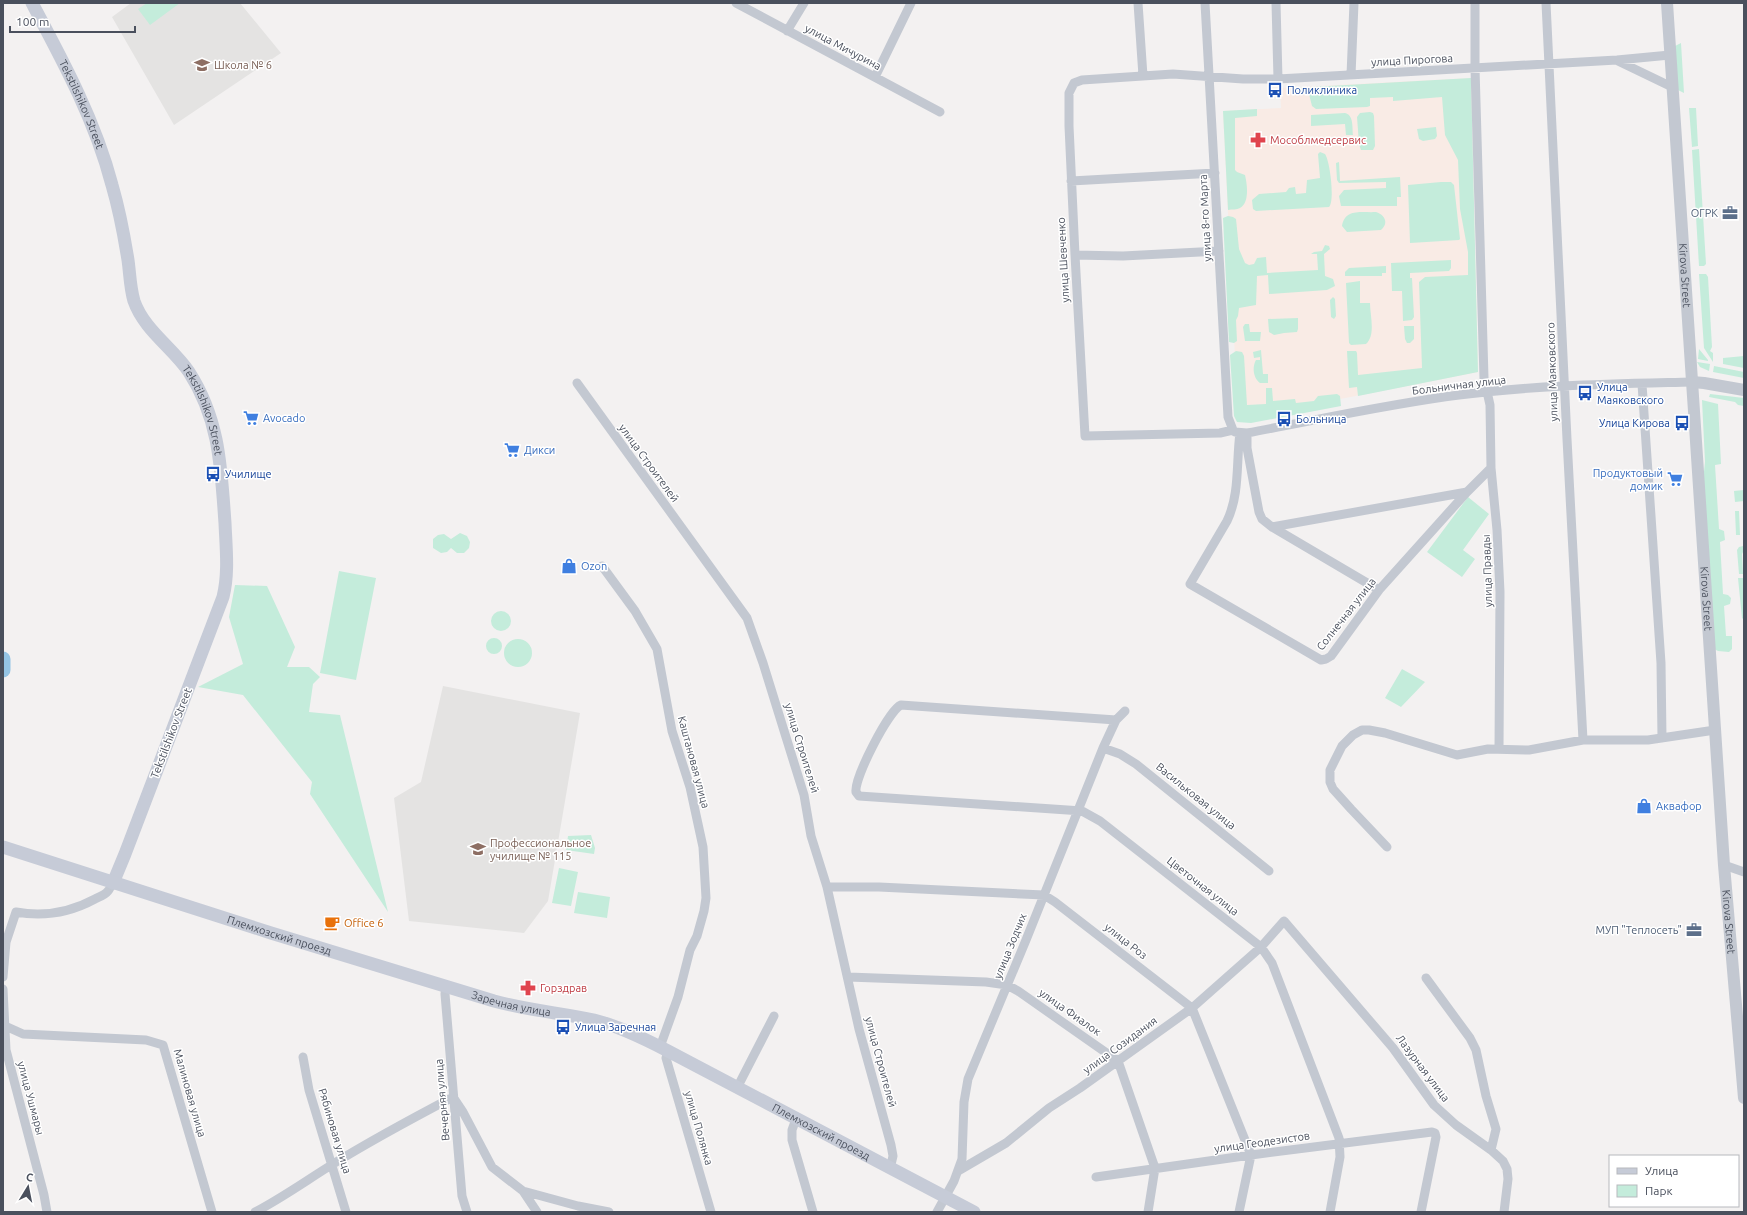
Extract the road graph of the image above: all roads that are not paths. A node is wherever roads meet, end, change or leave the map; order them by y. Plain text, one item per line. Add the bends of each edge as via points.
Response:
1 (32, 3) edge
2 (736, 3) edge
3 (804, 3) edge
4 (911, 3) edge
5 (1138, 3) edge
6 (1205, 3) edge
7 (1276, 3) edge
8 (1354, 3) edge
9 (1475, 3) edge
10 (1546, 3) edge
11 (1667, 3) edge
12 (787, 31) junction
13 (1670, 55) junction
14 (1617, 60) junction
15 (1550, 63) junction
16 (1475, 68) junction
17 (1351, 75) junction
18 (1143, 76) junction
19 (1209, 76) junction
20 (875, 77) junction
21 (1278, 79) junction
22 (1074, 83) joint
23 (1672, 87) junction
24 (940, 112) dead end
25 (1215, 173) junction
26 (1071, 181) junction
27 (1219, 251) junction
28 (1074, 255) junction
29 (1692, 382) junction
30 (577, 383) dead end
31 (1642, 384) junction
32 (1565, 387) junction
33 (1744, 390) edge
34 (1486, 392) junction
35 (1240, 432) junction
36 (1085, 436) joint
37 (1491, 468) junction
38 (1467, 492) junction
39 (1272, 526) junction
40 (602, 566) dead end
41 (1379, 590) junction
42 (1125, 711) dead end
43 (1116, 720) junction
44 (1715, 730) junction
45 (1662, 738) junction
46 (1583, 740) junction
47 (1103, 748) junction
48 (1499, 749) junction
49 (1077, 810) junction
50 (3, 847) edge
51 (1387, 847) dead end
52 (1724, 865) junction
53 (1269, 871) dead end
54 (1744, 872) edge
55 (113, 883) junction
56 (827, 887) junction
57 (1044, 896) junction
58 (1284, 921) joint
59 (1261, 947) junction
60 (3, 977) edge
61 (848, 978) junction
62 (1426, 978) dead end
63 (1007, 985) junction
64 (446, 986) junction
65 (3, 988) edge
66 (1192, 1008) junction
67 (774, 1016) dead end
68 (3, 1025) edge
69 (664, 1049) junction
70 (303, 1057) dead end
71 (1118, 1061) junction
72 (737, 1088) junction
73 (454, 1097) junction
74 (1744, 1098) edge
75 (796, 1119) junction
76 (1340, 1143) junction
77 (1491, 1150) junction
78 (1251, 1155) junction
79 (332, 1164) junction
80 (1155, 1168) junction
81 (890, 1169) junction
82 (958, 1171) junction
83 (1096, 1177) dead end
84 (523, 1191) junction
85 (946, 1198) junction
86 (47, 1212) edge
87 (212, 1212) edge
88 (255, 1212) edge
89 (346, 1212) edge
90 (467, 1212) edge
91 (537, 1212) edge
92 (610, 1212) edge
93 (711, 1212) edge
94 (813, 1212) edge
95 (938, 1212) edge
96 (974, 1212) edge
97 (1148, 1212) edge
98 (1239, 1212) edge
99 (1330, 1212) edge
100 (1421, 1212) edge
101 (1504, 1212) edge

1 - 55 main road, Tekstilshikov Street via 74,84 105,160 117,204 135,303 149,326 185,367 203,398 217,442 222,471 226,558 223,597
2 - 12 street, улица Мичурина
3 - 12 street
4 - 20 street
5 - 18 street
6 - 19 street, улица 8-го Марта
7 - 21 street
8 - 17 street
9 - 16 street, улица Правды
10 - 15 street, улица Маяковского
11 - 13 street, Kirova Street
12 - 20 street, улица Мичурина
13 - 14 street, улица Пирогова
13 - 23 street, Kirova Street
14 - 15 street, улица Пирогова
14 - 23 street, улица Пирогова
15 - 16 street, улица Пирогова
15 - 32 street, улица Маяковского
16 - 17 street, улица Пирогова
16 - 34 street, улица Правды
17 - 21 street, улица Пирогова
18 - 19 street, улица Пирогова
18 - 22 street, улица Пирогова via 1082,80
19 - 21 street, улица Пирогова
19 - 25 street, улица 8-го Марта
20 - 24 street, улица Мичурина
22 - 26 street, улица Шевченко via 1069,93
23 - 29 street, Kirova Street
25 - 26 street
25 - 27 street, улица 8-го Марта
26 - 28 street, улица Шевченко
27 - 28 street via 1123,256
27 - 35 street, улица 8-го Марта via 1228,418
28 - 36 street, улица Шевченко
29 - 31 street, Больничная улица
29 - 33 street
29 - 44 street, Kirova Street
30 - 56 street, улица Строителей via 747,618 794,761 806,803 811,836
31 - 32 street, Больничная улица
31 - 45 street via 1661,663
32 - 34 street, Больничная улица
32 - 46 street, улица Маяковского
34 - 35 street, Больничная улица
34 - 37 street, улица Правды via 1490,409
35 - 36 street, Больничная улица
35 - 39 street via 1247,448 1259,512 1262,519
35 - 41 street, Солнечная улица via 1236,496 1232,510 1190,584 1321,660 1331,656
37 - 38 street, Солнечная улица
37 - 48 street, улица Правды via 1500,592
38 - 39 street
38 - 41 street, Солнечная улица
39 - 41 street
40 - 69 street, Каштановая улица via 635,611 657,649 672,731 690,787 703,847 706,898 704,911 690,950
42 - 43 street, улица Зодчих
43 - 47 street, улица Зодчих
43 - 49 street, Цветочная улица via 901,705 895,710 868,756 855,788 859,796
44 - 45 street
44 - 52 street, Kirova Street
45 - 46 street via 1625,741
46 - 48 street via 1529,750
47 - 49 street, улица Зодчих
47 - 53 street, Васильковая улица via 1120,754 1136,764
48 - 51 street via 1457,755 1398,736 1369,730 1362,730 1349,738 1332,766 1330,782 1333,789
49 - 57 street, улица Зодчих
49 - 59 street, Цветочная улица via 1100,821
50 - 55 main road, Племхозский проезд
52 - 54 street
52 - 74 street, Kirova Street
55 - 60 street via 103,895 76,907 47,914 16,912 6,942
55 - 64 main road, Племхозский проезд
56 - 57 street, улица Роз via 880,887
56 - 61 street, улица Строителей
57 - 63 street, улица Зодчих
57 - 66 street, улица Роз
58 - 59 street, улица Созидания
58 - 77 street, Лазурная улица via 1393,1048 1434,1105 1462,1130
59 - 66 street, улица Созидания
59 - 76 street, Цветочная улица via 1272,963 1335,1124
61 - 63 street, улица Фиалок via 986,982
61 - 81 street, улица Строителей via 859,1029 891,1145 893,1156
62 - 77 street via 1476,1050 1496,1129
63 - 71 street, улица Фиалок via 1042,1006
63 - 82 street, улица Зодчих via 967,1083 962,1154
64 - 69 main road, Заречная улица via 513,1006 595,1021 618,1028
64 - 73 street, Вечерняя улица via 444,994
65 - 68 street, улица Ушмары
66 - 71 street, улица Созидания
66 - 78 street
67 - 72 street
68 - 86 street, улица Ушмары via 6,1050
68 - 87 street, Малиновая улица via 23,1034 146,1040 163,1045
69 - 72 main road, Племхозский проезд
69 - 93 street, улица Полянка
70 - 79 street, Рябиновая улица via 309,1090
71 - 80 street
71 - 82 street, улица Созидания via 1049,1108 1006,1143
72 - 75 main road, Племхозский проезд
73 - 79 street
73 - 84 street via 492,1167
73 - 90 street, Вечерняя улица via 462,1196
75 - 81 main road, Племхозский проезд
75 - 94 street via 792,1140
76 - 78 street, улица Геодезистов
76 - 99 street, Цветочная улица via 1340,1157
76 - 100 street, улица Геодезистов via 1435,1133
77 - 101 street, Лазурная улица via 1503,1161 1508,1174
78 - 80 street, улица Геодезистов
78 - 98 street
79 - 88 street
79 - 89 street, Рябиновая улица
80 - 83 street, улица Геодезистов
80 - 97 street
81 - 85 main road, Племхозский проезд
82 - 85 street, улица Зодчих
84 - 91 street
84 - 92 street
85 - 95 street, улица Зодчих
85 - 96 main road, Племхозский проезд

